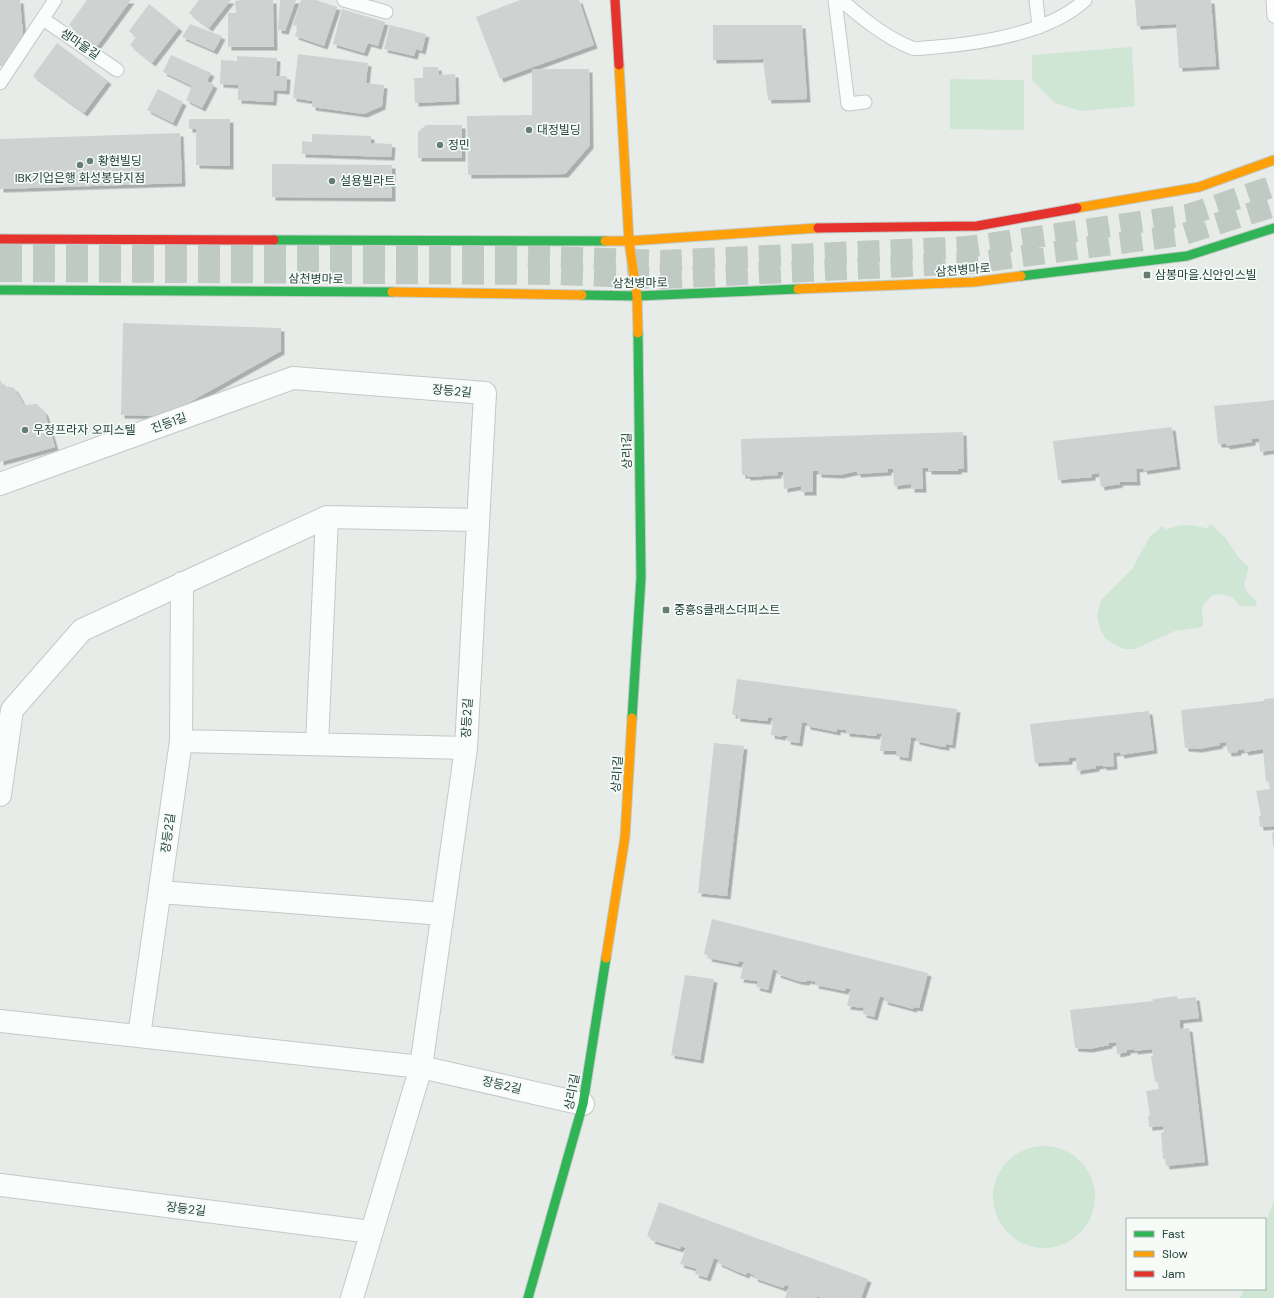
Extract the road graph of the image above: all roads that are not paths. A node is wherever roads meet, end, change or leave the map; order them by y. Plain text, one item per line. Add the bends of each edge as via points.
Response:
1 (55, 0) edge
2 (344, 0) edge
3 (615, 0) edge
4 (835, 0) edge
5 (842, 0) edge
6 (1036, 0) edge
7 (1085, 0) edge
8 (1273, 0) edge
9 (386, 12) dead end
10 (1274, 16) edge
11 (43, 19) junction
12 (1039, 27) junction
13 (116, 70) dead end
14 (0, 83) edge
15 (865, 102) dead end
16 (1274, 160) edge
17 (1274, 228) edge
18 (0, 239) edge
19 (629, 241) junction
20 (0, 290) edge
21 (637, 296) junction
22 (293, 378) joint
23 (0, 484) edge
24 (327, 517) junction
25 (478, 520) junction
26 (182, 583) junction
27 (181, 740) junction
28 (317, 744) junction
29 (466, 748) junction
30 (0, 794) edge
31 (160, 892) junction
32 (442, 914) junction
33 (0, 1021) edge
34 (139, 1036) junction
35 (421, 1066) junction
36 (583, 1104) junction
37 (0, 1185) edge
38 (371, 1232) junction
39 (352, 1298) edge
40 (528, 1298) edge

1 - 11 lane
2 - 9 lane
3 - 19 main road
4 - 15 lane via 848,104
5 - 12 lane via 869,24 913,49 970,44
6 - 12 lane
7 - 12 lane via 1077,8
8 - 10 lane
11 - 13 lane, 샘마을길
11 - 14 lane
16 - 19 main road via 1199,187 977,226 807,228
17 - 21 main road, 삼천병마로 via 1187,256 974,282
18 - 19 main road
19 - 21 main road, 상리1길
20 - 21 main road, 삼천병마로 via 260,290
21 - 36 main road, 상리1길 via 642,578 625,837
22 - 23 street, 진등1길
22 - 25 street, 장등2길 via 485,393
24 - 25 street
24 - 26 street
24 - 28 street
25 - 29 street, 장등2길
26 - 27 street, 장등2길
26 - 30 street via 82,630 16,704 12,710
27 - 28 street
27 - 31 street, 장등2길
28 - 29 street
29 - 32 street, 장등2길
31 - 32 street
31 - 34 street, 장등2길
32 - 35 street, 장등2길
33 - 34 street, 장등2길
34 - 35 street, 장등2길
35 - 36 street, 장등2길
35 - 38 street, 장등2길
36 - 40 main road, 상리1길
37 - 38 street, 장등2길
38 - 39 street, 장등2길

